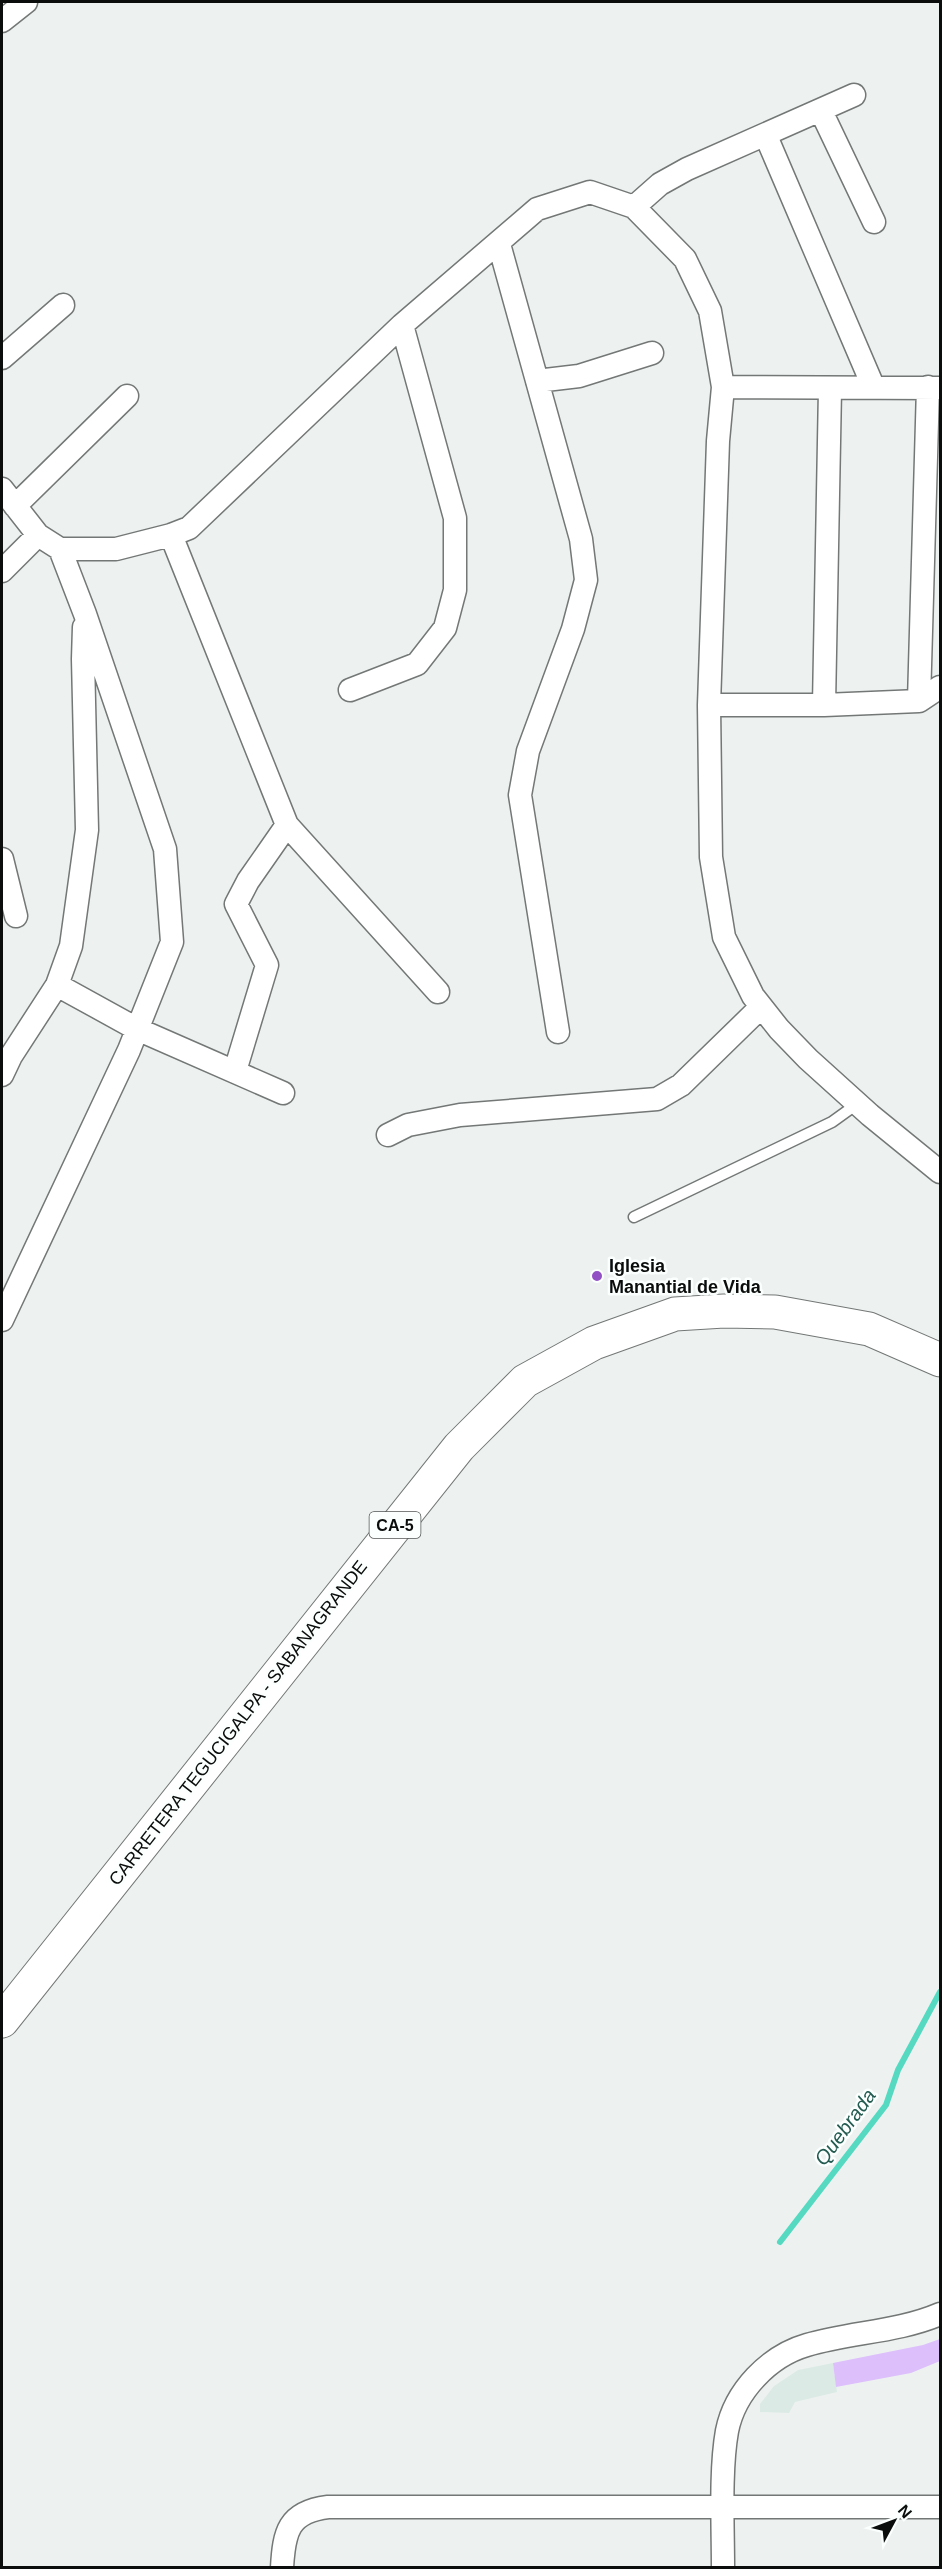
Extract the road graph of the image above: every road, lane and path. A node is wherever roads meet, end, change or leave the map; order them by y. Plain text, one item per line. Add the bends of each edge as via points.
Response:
1 (26, 2) edge
2 (2, 21) edge
3 (854, 95) dead end
4 (821, 111) junction
5 (766, 136) junction
6 (634, 207) junction
7 (874, 222) dead end
8 (499, 244) junction
9 (63, 304) dead end
10 (402, 325) junction
11 (652, 353) dead end
12 (2, 358) edge
13 (537, 381) junction
14 (873, 386) junction
15 (723, 387) junction
16 (934, 388) edge
17 (830, 389) junction
18 (127, 396) dead end
19 (8, 497) edge
20 (38, 535) junction
21 (171, 536) junction
22 (60, 549) junction
23 (2, 571) edge
24 (85, 614) junction
25 (940, 687) edge
26 (350, 690) dead end
27 (919, 701) junction
28 (709, 705) junction
29 (824, 705) junction
30 (287, 825) junction
31 (2, 859) edge
32 (5, 883) edge
33 (16, 916) dead end
34 (57, 985) junction
35 (438, 992) dead end
36 (761, 1006) junction
37 (137, 1029) junction
38 (558, 1032) dead end
39 (235, 1071) junction
40 (2, 1075) edge
41 (283, 1093) dead end
42 (857, 1104) junction
43 (388, 1135) dead end
44 (940, 1172) edge
45 (634, 1217) dead end
46 (2, 1320) edge
47 (940, 1360) edge
48 (2, 2021) edge
49 (940, 2314) edge
50 (940, 2507) edge
51 (723, 2508) junction
52 (282, 2568) edge
53 (723, 2568) edge

1 - 2 street
3 - 4 street
4 - 5 street
4 - 7 street
5 - 6 street via 687,169 660,184
5 - 14 street
6 - 8 street via 590,192 537,209
6 - 15 street via 685,259 710,311
8 - 10 street
8 - 13 street
9 - 12 street
10 - 21 street via 189,528
10 - 26 street via 455,518 455,590 445,628 417,664
11 - 13 street via 579,376
13 - 38 street via 581,539 586,580 573,629 528,751 520,795
14 - 16 street
14 - 17 street
15 - 17 street
15 - 28 street
16 - 27 street
17 - 29 street
18 - 19 street
19 - 20 street
20 - 22 street
20 - 23 street
21 - 22 street via 116,549
21 - 30 street
22 - 24 street
24 - 34 street via 87,830 71,946
24 - 37 street via 165,849 172,942
25 - 27 street
27 - 29 street
28 - 29 street
28 - 36 street via 711,857 724,937
30 - 35 street
30 - 39 street via 236,904 267,965
31 - 32 street
32 - 33 street
34 - 37 street
34 - 40 street
36 - 42 street via 808,1059
36 - 43 street via 681,1085 657,1099 460,1115 408,1125
37 - 39 street
37 - 46 street
39 - 41 street
42 - 44 street
42 - 45 lane via 832,1122
47 - 48 highway, CARRETERA TEGUCIGALPA - SABANAGRANDE / CA-5 via 869,1329 775,1312 724,1311 675,1314 655,1321 594,1343 525,1381 445,1464
49 - 51 street via 806,2345 781,2356 758,2374 742,2394 728,2429
50 - 51 street
51 - 52 street via 314,2508 290,2526 283,2540
51 - 53 street

